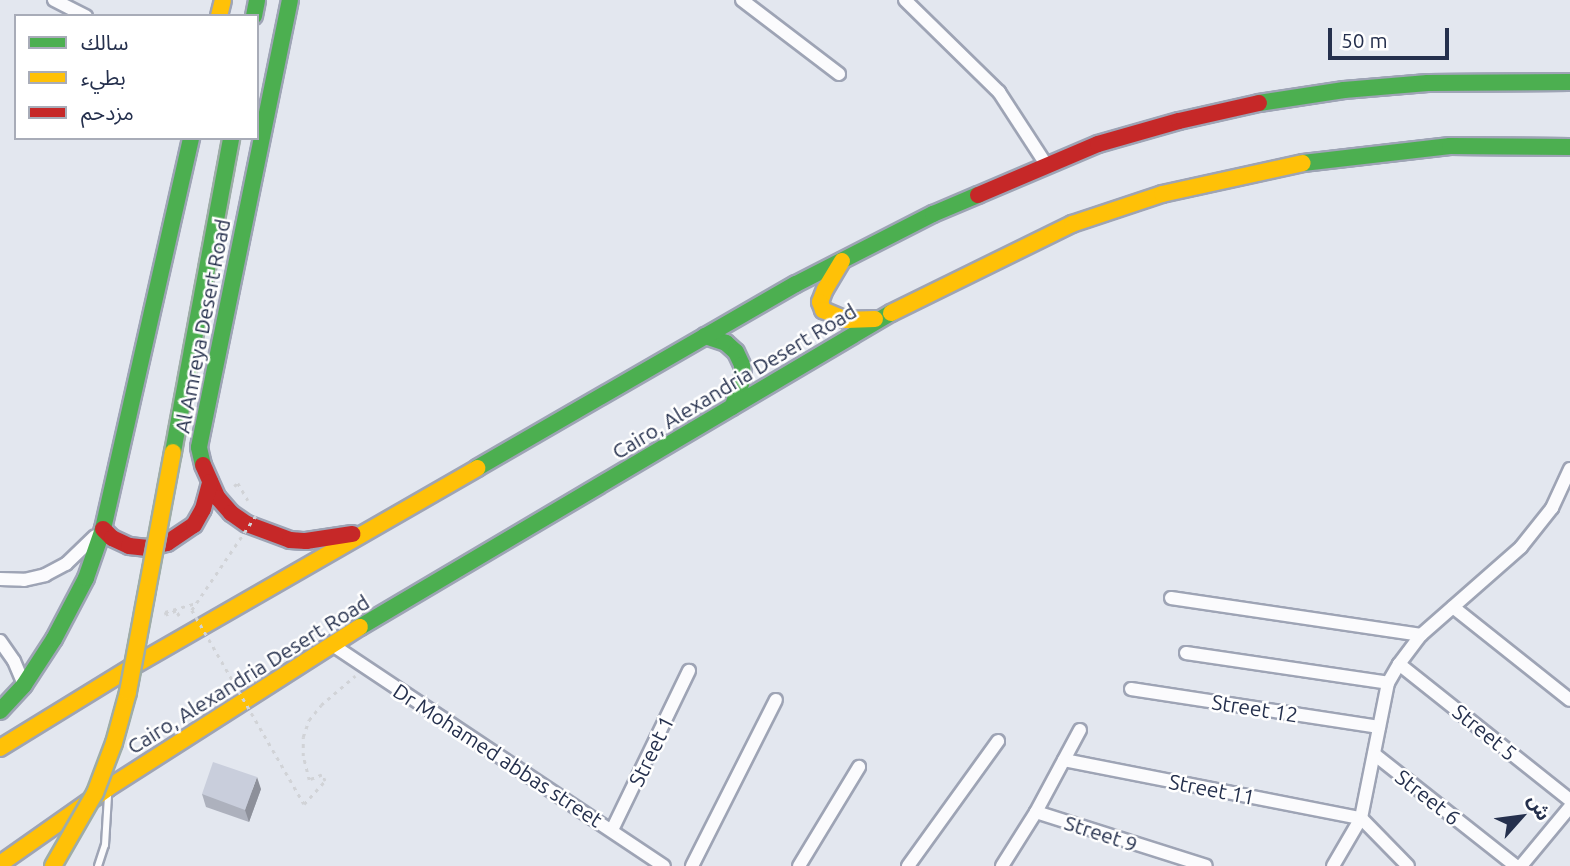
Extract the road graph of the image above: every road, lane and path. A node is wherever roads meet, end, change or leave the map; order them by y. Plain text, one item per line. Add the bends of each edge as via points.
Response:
1 (54, 0) edge
2 (290, 0) edge
3 (742, 0) edge
4 (905, 0) edge
5 (82, 14) edge
6 (839, 74) dead end
7 (1570, 82) edge
8 (191, 140) edge
9 (232, 140) edge
10 (1570, 147) edge
11 (1047, 166) junction
12 (842, 261) junction
13 (879, 319) junction
14 (705, 336) junction
15 (732, 407) junction
16 (1570, 469) edge
17 (210, 482) junction
18 (256, 516) dead end
19 (103, 529) junction
20 (366, 532) junction
21 (0, 579) edge
22 (1171, 598) dead end
23 (197, 603) junction
24 (1453, 607) junction
25 (176, 611) dead end
26 (1421, 635) junction
27 (0, 641) edge
28 (331, 645) junction
29 (1186, 653) dead end
30 (1399, 664) junction
31 (365, 667) junction
32 (689, 671) dead end
33 (1388, 683) junction
34 (24, 685) junction
35 (1131, 689) dead end
36 (776, 700) dead end
37 (1570, 700) edge
38 (0, 711) edge
39 (1379, 727) junction
40 (1080, 730) dead end
41 (998, 741) dead end
42 (0, 748) edge
43 (1374, 754) junction
44 (1063, 760) junction
45 (859, 767) dead end
46 (108, 788) junction
47 (1570, 800) edge
48 (1570, 807) edge
49 (1036, 812) junction
50 (1361, 818) junction
51 (612, 830) junction
52 (0, 864) edge
53 (657, 864) edge
54 (53, 866) edge
55 (98, 866) edge
56 (692, 866) edge
57 (799, 866) edge
58 (908, 866) edge
59 (1002, 866) edge
60 (1206, 866) edge
61 (1333, 866) edge
62 (1408, 866) edge
63 (1518, 866) edge

1 - 5 street
2 - 17 highway, Al Amreya Desert Road via 203,418 200,447
3 - 6 street
4 - 11 street via 999,92
7 - 11 highway via 1428,83 1261,103 1098,144
8 - 19 highway
9 - 54 highway, bridge via 128,692 95,793
10 - 13 highway, Cairo, Alexandria Desert Road via 1450,146 1347,156 1175,191 1072,224
11 - 12 highway via 933,214
12 - 13 highway via 825,289 820,302 823,310 846,320
12 - 14 highway
13 - 15 highway, Cairo, Alexandria Desert Road
14 - 15 highway via 726,343 742,365 743,379
14 - 20 highway
15 - 28 highway, Cairo, Alexandria Desert Road
16 - 24 street via 1552,508 1521,547
17 - 19 highway via 194,525 167,543 136,547 120,543
17 - 20 highway, Al Amreya Desert Road via 231,513 274,536 306,541
18 - 23 path, bridge
19 - 21 street via 66,564 45,575
19 - 34 highway via 86,578
20 - 42 highway
22 - 26 street
23 - 25 path via 165,612
23 - 31 path, bridge via 192,610 304,804 325,781 322,775 309,780 303,737 309,720
24 - 26 street
24 - 37 street
26 - 30 street
27 - 34 street
28 - 31 street, Dr Mohamed abbas street
28 - 46 highway, Cairo, Alexandria Desert Road
29 - 33 street
30 - 33 street
30 - 47 street, Street 5
31 - 51 street, Dr Mohamed abbas street
32 - 51 street, Street 1
33 - 39 street
34 - 38 highway
35 - 39 street, Street 12
36 - 56 street
39 - 43 street
40 - 44 street
41 - 58 street
43 - 50 street
43 - 63 street, Street 6
44 - 49 street
44 - 50 street, Street 11
45 - 57 street
46 - 52 highway, Cairo, Alexandria Desert Road
46 - 55 lane
48 - 63 street
49 - 59 street
49 - 60 street, Street 9
50 - 61 street
50 - 62 street
51 - 53 street, Dr Mohamed abbas street

